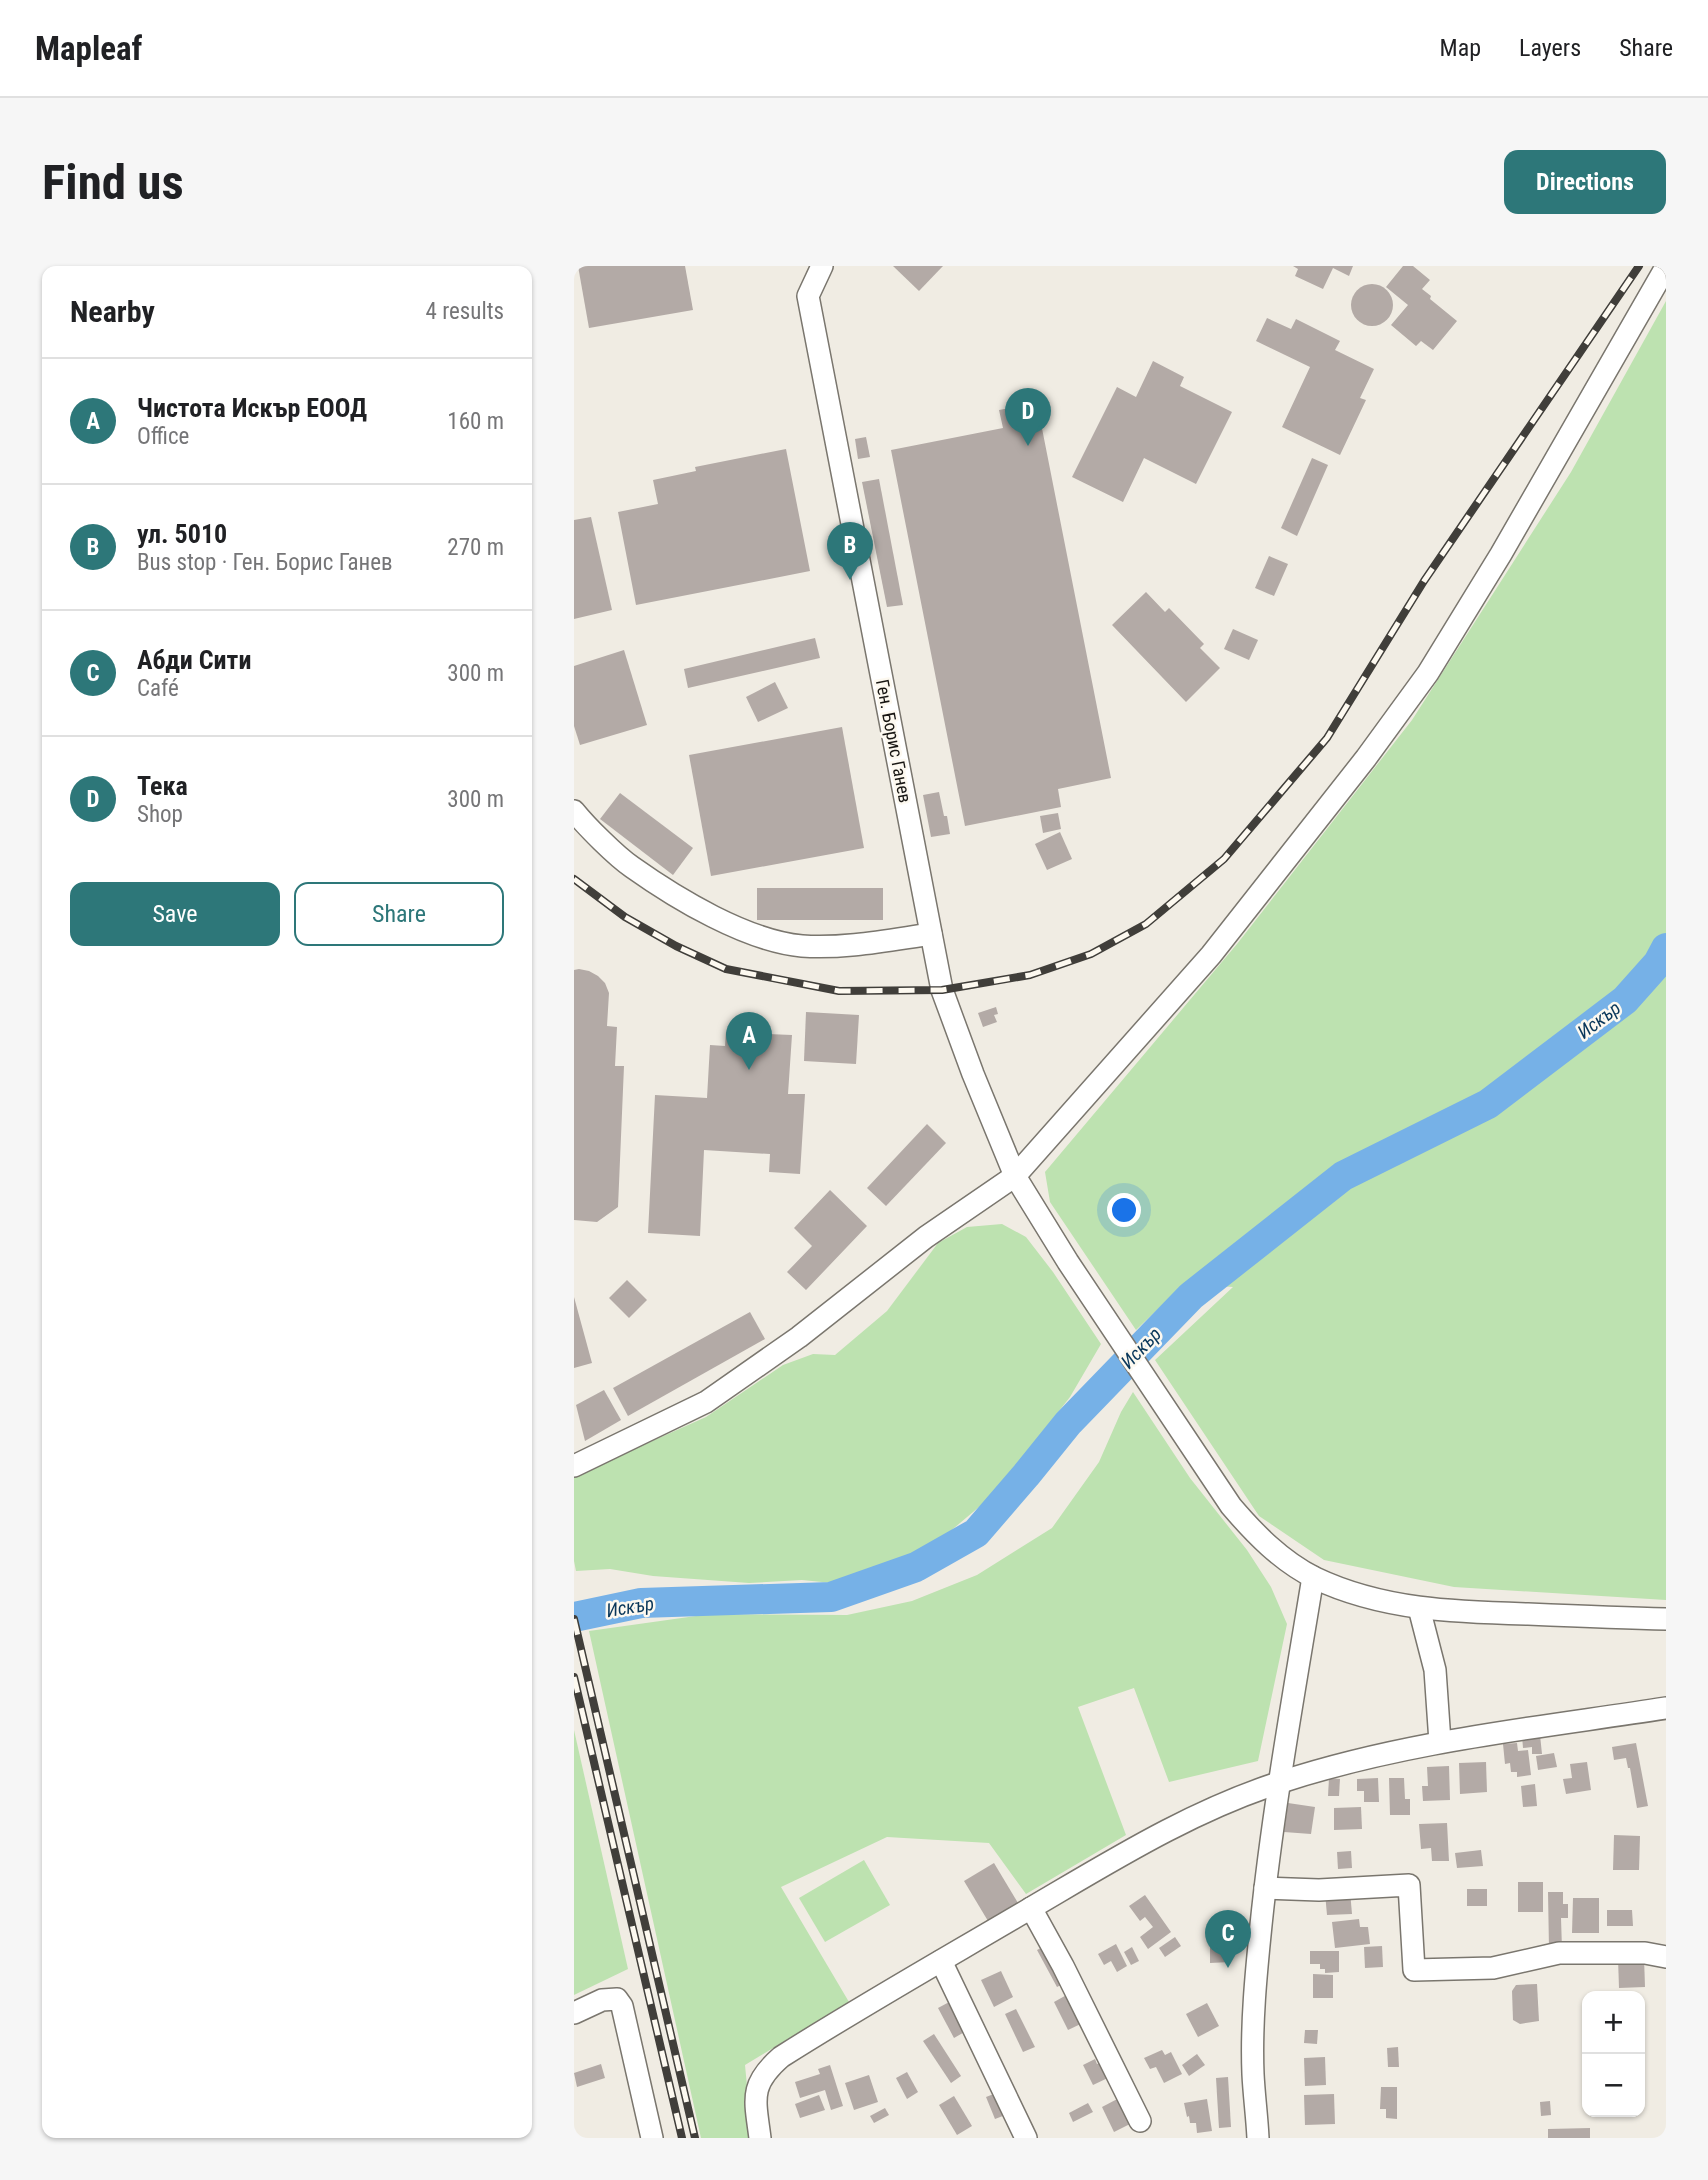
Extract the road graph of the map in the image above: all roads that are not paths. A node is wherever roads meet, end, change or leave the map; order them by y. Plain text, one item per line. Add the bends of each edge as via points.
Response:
1 (822, 266) edge
2 (1666, 267) edge
3 (574, 811) edge
4 (931, 934) junction
5 (1015, 1176) junction
6 (574, 1466) edge
7 (1313, 1577) junction
8 (1419, 1608) junction
9 (1666, 1619) edge
10 (1666, 1708) edge
11 (1440, 1742) junction
12 (1280, 1782) junction
13 (1265, 1888) junction
14 (1031, 1908) junction
15 (1666, 1957) edge
16 (941, 1961) junction
17 (574, 2014) edge
18 (1140, 2121) dead end
19 (652, 2138) edge
20 (760, 2138) edge
21 (1026, 2138) edge
22 (1258, 2138) edge

1 - 4 street, Ген. Борис Ганев via 808,296
2 - 5 street via 1428,673 1211,955
3 - 4 street via 630,866 756,936 802,946 852,945
4 - 5 street, Ген. Борис Ганев via 952,1020
5 - 6 street via 706,1402
5 - 7 street, Ген. Борис Ганев via 1231,1506 1257,1536
7 - 8 street, Ген. Борис Ганев via 1374,1600
7 - 12 street
8 - 9 street, Ген. Борис Ганев
8 - 11 street via 1435,1670
10 - 11 street
11 - 12 street
12 - 13 street
12 - 14 street via 1189,1818
13 - 15 street via 1409,1885 1414,1970 1493,1968 1559,1953
13 - 22 street via 1253,2017
14 - 16 street
14 - 18 street
16 - 20 street via 766,2070 757,2085
16 - 21 street
17 - 19 street via 617,1999

